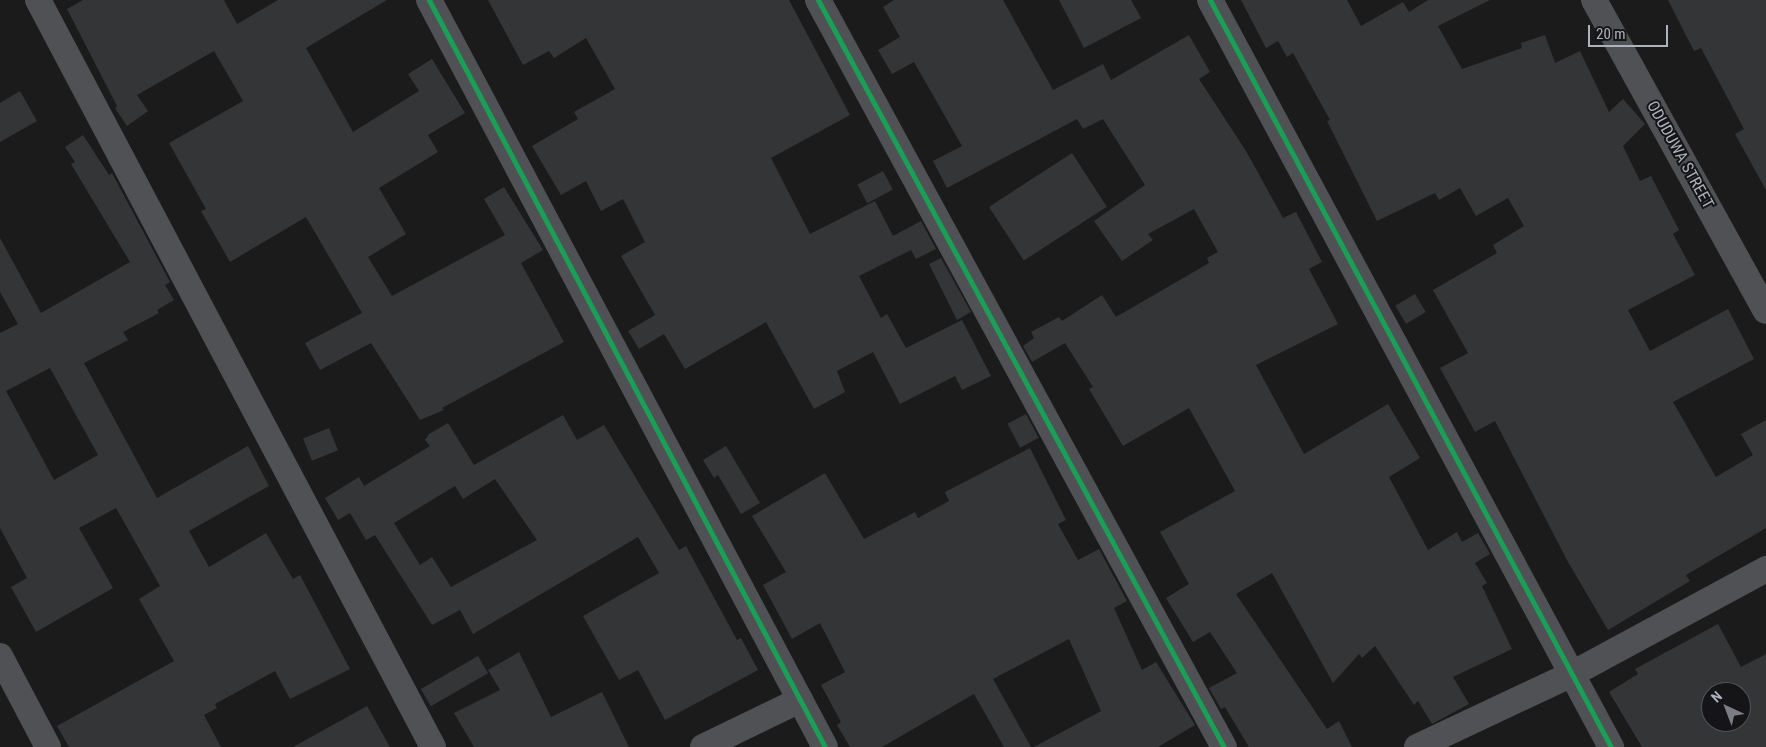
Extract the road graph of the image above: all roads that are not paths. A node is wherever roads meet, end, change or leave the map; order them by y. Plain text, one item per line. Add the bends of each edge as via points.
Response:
1 (38, 0) edge
2 (429, 0) edge
3 (818, 0) edge
4 (1210, 0) edge
5 (1594, 0) edge
6 (1766, 311) edge
7 (1766, 569) edge
8 (0, 656) edge
9 (1572, 674) junction
10 (8, 690) edge
11 (800, 700) junction
12 (48, 747) edge
13 (433, 747) edge
14 (703, 747) edge
15 (825, 747) edge
16 (1224, 747) edge
17 (1417, 747) edge
18 (1611, 747) edge

1 - 13 street
2 - 11 street
3 - 16 street
4 - 9 street
5 - 6 street, ODUDUWA STREET
7 - 9 street
8 - 10 street
9 - 17 street
9 - 18 street
10 - 12 street
11 - 14 street
11 - 15 street

